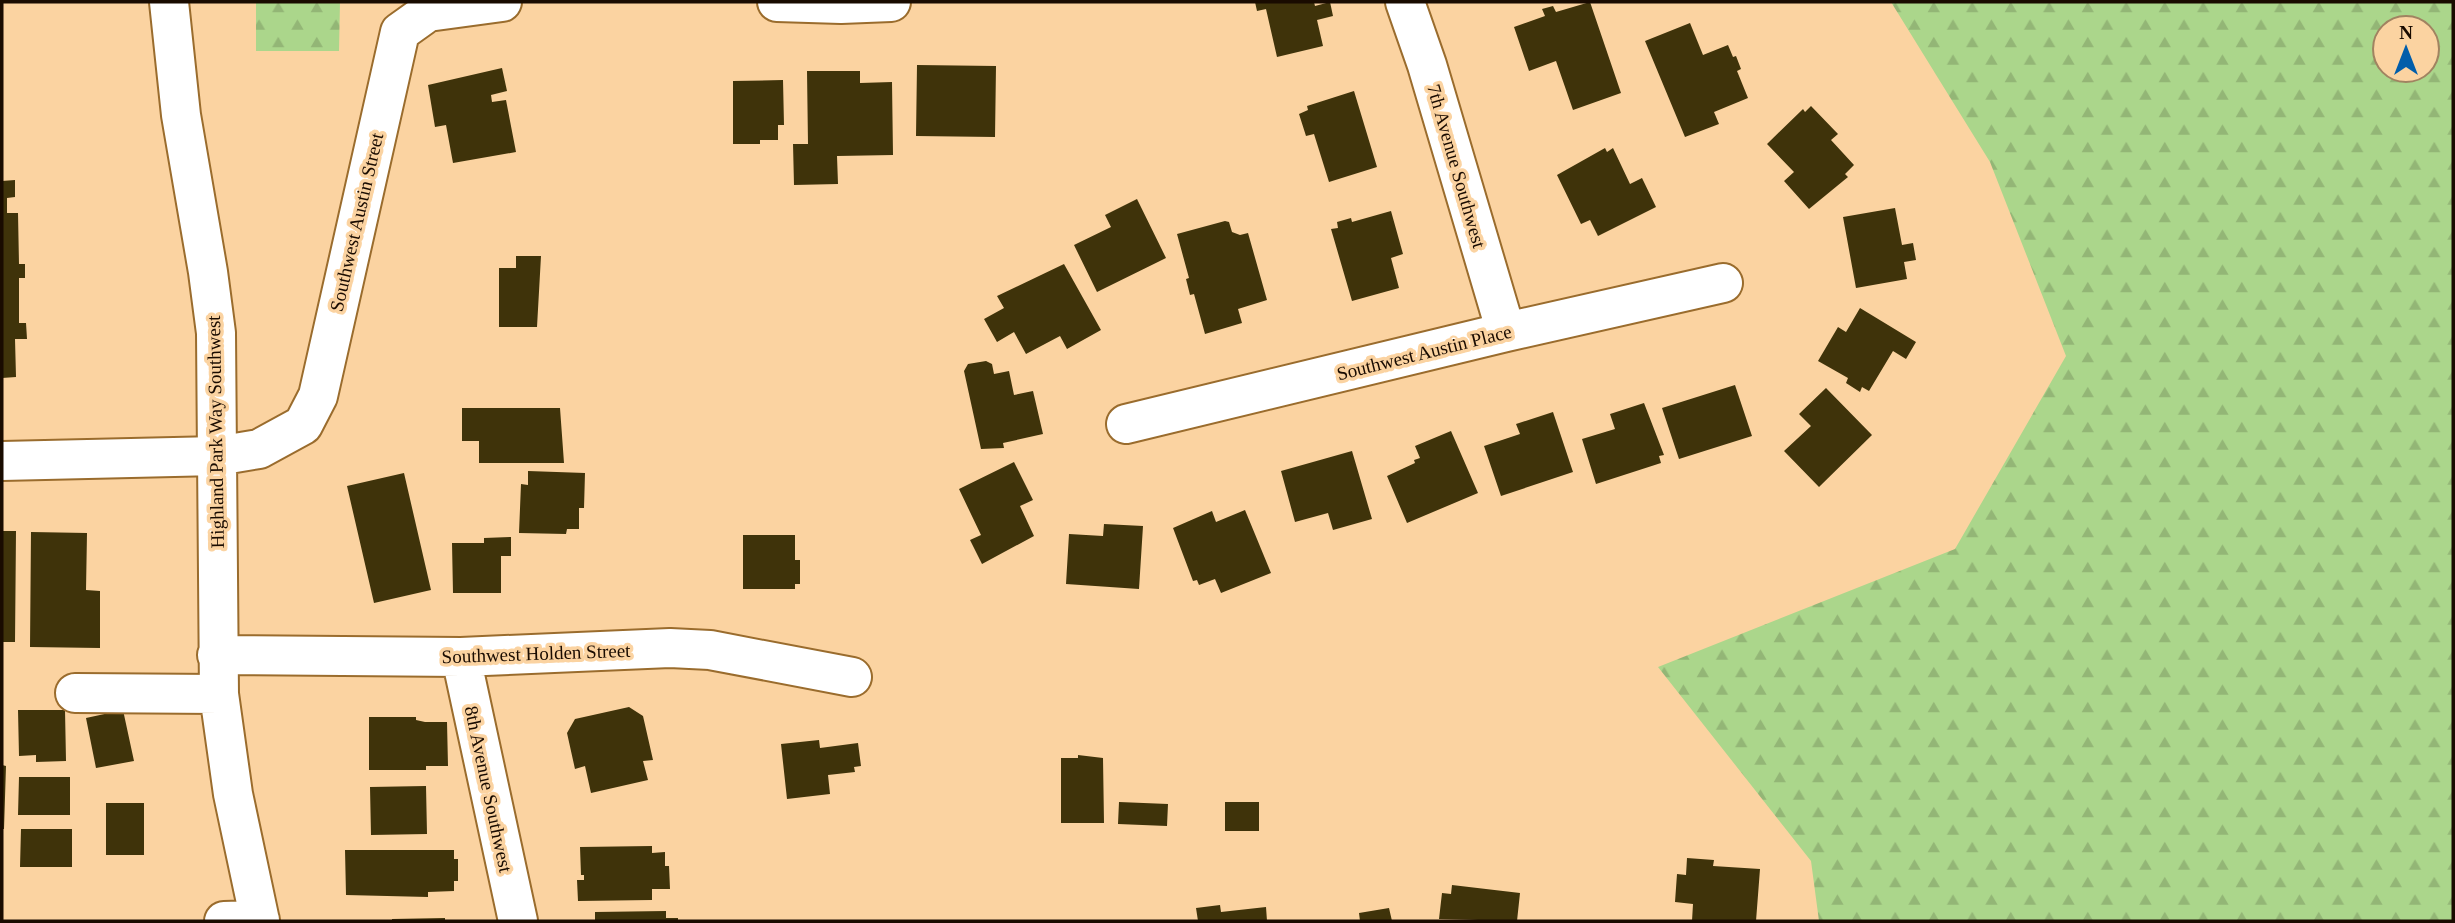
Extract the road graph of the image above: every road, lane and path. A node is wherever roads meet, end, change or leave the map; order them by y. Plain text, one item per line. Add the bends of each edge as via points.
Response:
1 (169, 2) edge
2 (502, 2) edge
3 (777, 2) edge
4 (891, 2) edge
5 (1405, 2) edge
6 (1723, 283) dead end
7 (1506, 332) junction
8 (1126, 424) dead end
9 (217, 456) junction
10 (2, 461) edge
11 (217, 655) junction
12 (461, 657) junction
13 (852, 677) dead end
14 (75, 693) dead end
15 (219, 694) junction
16 (248, 921) edge
17 (518, 921) edge

1 - 9 street, Highland Park Way Southwest via 181,115 215,333
2 - 9 street, Southwest Austin Street via 428,12 400,32 318,396 303,425 259,449
3 - 4 street
5 - 7 street, 7th Avenue Southwest
6 - 7 street, Southwest Austin Place
7 - 8 street, Southwest Austin Place
9 - 10 street
9 - 11 street, Highland Park Way Southwest
11 - 12 street, Southwest Holden Street
11 - 15 street, Highland Park Way Southwest
12 - 13 street, Southwest Holden Street via 710,650
12 - 17 street, 8th Avenue Southwest
14 - 15 street
15 - 16 street, Highland Park Way Southwest

